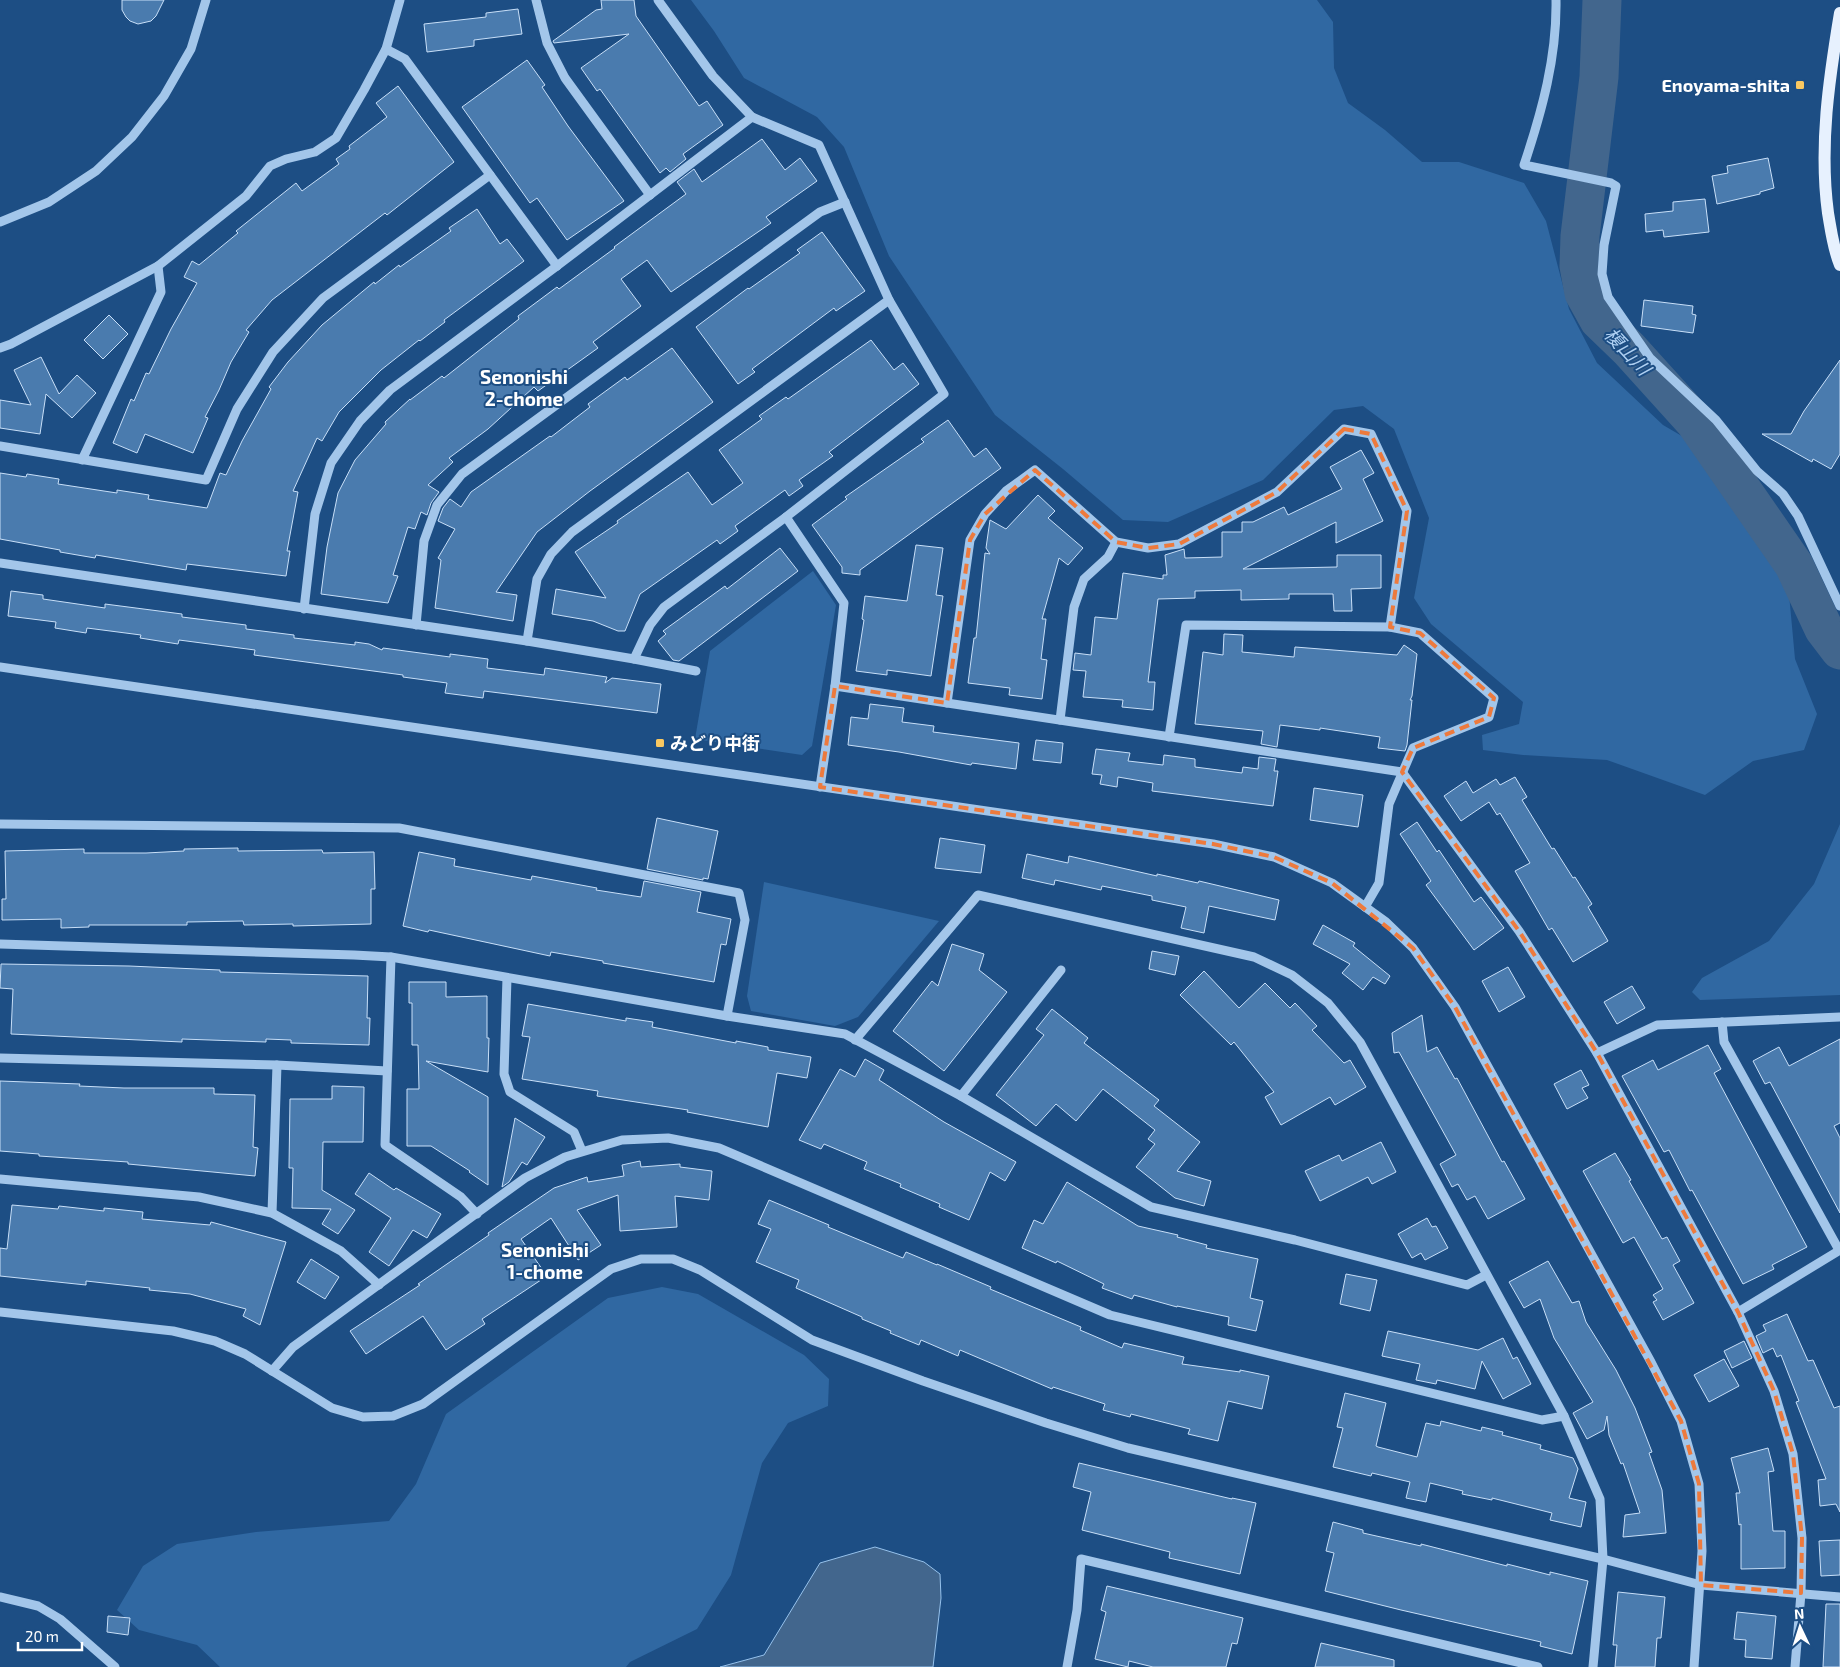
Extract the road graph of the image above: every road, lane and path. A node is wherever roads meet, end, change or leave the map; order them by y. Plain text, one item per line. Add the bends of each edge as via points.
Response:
1 (206, 0) edge
2 (400, 0) edge
3 (536, 0) edge
4 (658, 0) edge
5 (1556, 0) edge
6 (1840, 14) edge
7 (386, 49) junction
8 (752, 117) junction
9 (490, 175) junction
10 (650, 195) junction
11 (845, 202) junction
12 (0, 222) edge
13 (1840, 265) edge
14 (158, 266) junction
15 (557, 266) junction
16 (889, 300) junction
17 (0, 348) edge
18 (0, 446) edge
19 (82, 460) junction
20 (786, 518) junction
21 (1116, 542) junction
22 (0, 563) edge
23 (1840, 606) edge
24 (304, 609) junction
25 (416, 625) junction
26 (1390, 627) junction
27 (528, 641) junction
28 (634, 659) junction
29 (0, 667) edge
30 (696, 671) dead end
31 (835, 686) junction
32 (947, 703) junction
33 (1060, 720) junction
34 (1169, 737) junction
35 (1402, 772) junction
36 (820, 787) junction
37 (0, 824) edge
38 (1365, 907) junction
39 (0, 944) edge
40 (391, 958) junction
41 (1060, 970) dead end
42 (508, 978) junction
43 (727, 1016) junction
44 (1840, 1017) edge
45 (1722, 1022) junction
46 (855, 1040) junction
47 (1597, 1053) junction
48 (0, 1058) edge
49 (277, 1065) junction
50 (387, 1071) junction
51 (961, 1096) junction
52 (582, 1151) junction
53 (0, 1179) edge
54 (272, 1213) junction
55 (477, 1214) junction
56 (1839, 1250) edge
57 (1486, 1275) junction
58 (379, 1285) junction
59 (0, 1312) edge
60 (1738, 1312) junction
61 (272, 1371) junction
62 (1564, 1416) junction
63 (1604, 1559) junction
64 (1701, 1585) junction
65 (1801, 1593) junction
66 (0, 1597) edge
67 (1840, 1597) edge
68 (115, 1667) edge
69 (1067, 1667) edge
70 (1538, 1667) edge
71 (1593, 1667) edge
72 (1694, 1667) edge
73 (1795, 1667) edge

1 - 12 street via 191,49 164,96 132,137 96,170 49,202
2 - 7 street
3 - 10 street via 547,43 565,78
4 - 8 street via 713,76
5 - 23 street via 1551,68 1541,115 1524,165 1616,186 1604,245 1602,274 1608,297 1650,358 1716,420 1757,471 1783,494 1798,516
6 - 13 main road via 1826,106 1825,186 1830,227
7 - 9 street via 405,60
7 - 14 street via 336,138 315,152 270,166 246,196
8 - 10 street
8 - 11 street via 819,145
9 - 15 street
9 - 19 street via 323,298 272,352 237,409 206,480
10 - 15 street
11 - 16 street
11 - 25 street via 820,212 462,474 437,505 424,541
14 - 17 street
14 - 19 street via 161,292
15 - 24 street via 390,390 360,421 331,463 315,514
16 - 20 street via 944,394
16 - 27 street via 572,532 551,554 537,578
18 - 19 street
20 - 28 street via 664,606 650,625
20 - 31 street via 844,603
21 - 26 street via 1148,548 1179,544 1277,492 1344,429 1371,434 1407,511
21 - 32 street via 1035,470 1006,491 985,514 970,540
21 - 33 street via 1108,557 1084,578 1074,607
22 - 24 street
24 - 25 street
25 - 27 street
26 - 34 street via 1186,625
26 - 35 street via 1420,633 1494,698 1490,716 1413,748
27 - 28 street
28 - 30 street
29 - 36 street
31 - 32 street
31 - 36 street
32 - 33 street
33 - 34 street
34 - 35 street
35 - 38 street via 1390,804 1379,883
35 - 47 street via 1519,931
36 - 38 street via 1213,844 1274,858 1332,883
37 - 43 street via 399,828 739,893 745,920
38 - 64 street via 1413,948 1455,1007 1681,1421 1699,1484
39 - 40 street
40 - 42 street
40 - 50 street
41 - 51 street
42 - 43 street
42 - 52 street via 504,1074 510,1092 574,1132
43 - 46 street via 845,1034
44 - 45 street
45 - 47 street via 1658,1025
45 - 56 street via 1724,1042
46 - 51 street
46 - 57 street via 978,895 1254,957 1292,975 1328,1003 1360,1042
47 - 60 street
48 - 49 street
49 - 50 street
49 - 54 street
50 - 55 street via 385,1145 461,1197
51 - 57 street via 1151,1207 1467,1285
52 - 55 street via 525,1178
52 - 62 street via 622,1140 668,1138 718,1148 1110,1315 1542,1420
53 - 54 street via 199,1197
54 - 58 street via 341,1251
55 - 58 street
56 - 60 street
57 - 62 street
58 - 61 street via 293,1347
59 - 61 street via 173,1331 215,1341
60 - 65 street via 1774,1391 1793,1454 1802,1538
61 - 63 street via 332,1408 363,1417 394,1416 423,1404 611,1269 641,1259 673,1259 700,1270 812,1340 1046,1423 1128,1448
62 - 63 street via 1600,1499
63 - 64 street
63 - 71 street
64 - 65 street
64 - 72 street
65 - 67 street
65 - 73 street
66 - 68 street via 38,1606 60,1619
69 - 70 street via 1077,1610 1081,1560

